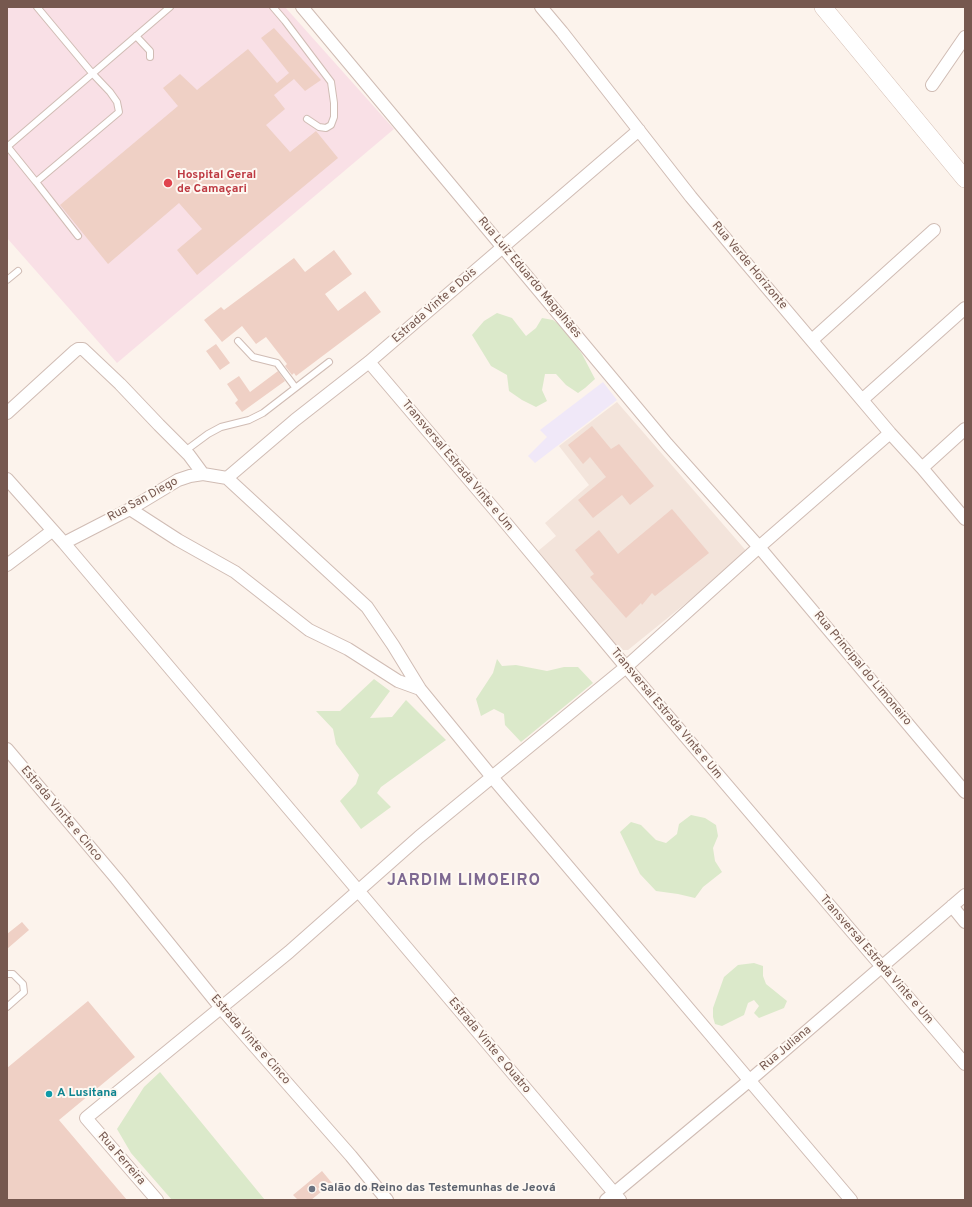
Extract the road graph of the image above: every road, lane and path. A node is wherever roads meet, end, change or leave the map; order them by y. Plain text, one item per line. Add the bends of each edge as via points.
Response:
1 (36, 7) edge
2 (170, 7) edge
3 (272, 7) edge
4 (302, 7) edge
5 (541, 7) edge
6 (823, 7) edge
7 (136, 36) junction
8 (965, 37) edge
9 (150, 57) dead end
10 (92, 73) junction
11 (932, 86) dead end
12 (307, 119) dead end
13 (639, 130) junction
14 (7, 147) edge
15 (965, 179) edge
16 (36, 182) junction
17 (934, 230) dead end
18 (78, 236) dead end
19 (503, 247) junction
20 (18, 271) dead end
21 (7, 280) edge
22 (965, 308) edge
23 (812, 340) junction
24 (238, 341) dead end
25 (329, 362) dead end
26 (369, 362) junction
27 (295, 387) junction
28 (863, 399) junction
29 (7, 413) edge
30 (965, 429) edge
31 (890, 433) junction
32 (185, 451) junction
33 (922, 468) junction
34 (203, 474) junction
35 (227, 478) junction
36 (7, 479) edge
37 (130, 509) junction
38 (965, 519) edge
39 (52, 531) junction
40 (64, 543) junction
41 (759, 547) junction
42 (7, 565) edge
43 (626, 667) junction
44 (420, 689) junction
45 (7, 749) edge
46 (492, 777) junction
47 (965, 792) edge
48 (116, 878) joint
49 (358, 891) junction
50 (965, 895) edge
51 (952, 906) junction
52 (965, 922) edge
53 (882, 967) junction
54 (7, 974) edge
55 (7, 1007) edge
56 (221, 1008) junction
57 (965, 1064) edge
58 (750, 1080) junction
59 (613, 1198) edge
60 (156, 1200) edge
61 (386, 1200) edge
62 (851, 1200) edge

1 - 10 lane
2 - 7 lane
3 - 12 lane via 331,82 334,117 331,125 326,128 319,127
4 - 19 street, Rua Luiz Eduardo Magalhães
5 - 13 street, Rua Verde Horizonte
6 - 15 street
7 - 9 lane via 150,51
7 - 10 lane
8 - 11 street
10 - 14 lane
10 - 16 lane via 117,102 119,112
13 - 19 street, Estrada Vinte e Dois
13 - 23 street, Rua Verde Horizonte via 696,203
14 - 16 lane
16 - 18 lane
17 - 23 street
19 - 26 street, Estrada Vinte e Dois
19 - 41 street, Rua Luiz Eduardo Magalhães via 667,444
20 - 21 lane
22 - 28 street
23 - 28 street, Rua Verde Horizonte
24 - 27 lane via 253,357 277,363
25 - 27 lane
26 - 35 street, Estrada Vinte e Dois
26 - 43 street, Transversal Estrada Vinte e Um
27 - 32 lane via 262,413 249,420 214,430
28 - 31 street, Rua Verde Horizonte
29 - 32 street via 75,351 83,349
30 - 33 street
31 - 33 street, Rua Verde Horizonte
31 - 41 street
32 - 34 street
33 - 38 street, Rua Verde Horizonte
34 - 35 street, Rua San Diego
34 - 37 street, Rua San Diego via 178,480
35 - 44 street via 367,607
36 - 39 street, Estrada Vinte e Quatro
37 - 40 street, Rua San Diego
37 - 44 street via 235,572 309,630 348,649 398,681
39 - 40 street, Estrada Vinte e Quatro
39 - 42 street
40 - 49 street, Estrada Vinte e Quatro
41 - 43 street
41 - 47 street, Rua Principal do Limoneiro
43 - 46 street
43 - 53 street, Transversal Estrada Vinte e Um
44 - 46 street
45 - 48 street, Estrada Vinrte e Cinco
46 - 49 street
46 - 58 street
48 - 56 street, Estrada Vinte e Cinco
49 - 56 street
49 - 59 street, Estrada Vinte e Quatro
50 - 51 street, Rua Juliana
51 - 52 street
51 - 53 street, Rua Juliana
53 - 57 street, Transversal Estrada Vinte e Um
53 - 58 street, Rua Juliana
54 - 55 lane via 13,974 23,984 24,992
56 - 60 street, Rua Ferreira via 86,1118
56 - 61 street, Estrada Vinte e Cinco via 351,1156
58 - 59 street, Rua Juliana
58 - 62 street

